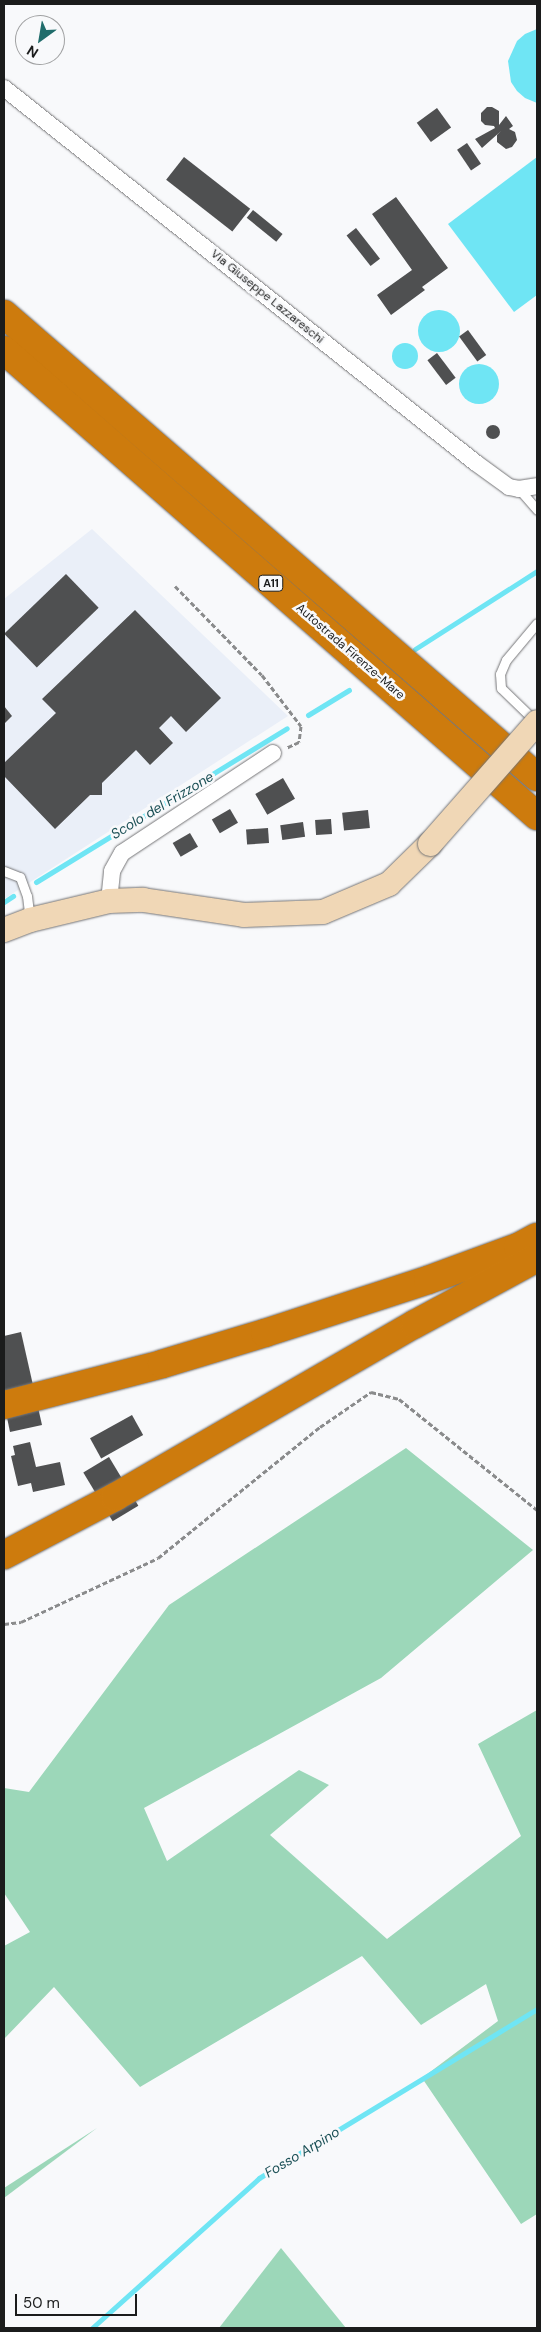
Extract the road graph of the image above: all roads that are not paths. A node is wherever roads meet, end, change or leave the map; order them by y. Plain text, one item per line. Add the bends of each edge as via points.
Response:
1 (4, 88) edge
2 (4, 314) edge
3 (4, 350) edge
4 (537, 486) edge
5 (519, 489) junction
6 (537, 510) edge
7 (200, 520) junction
8 (537, 623) edge
9 (537, 722) edge
10 (273, 753) road end
11 (537, 777) edge
12 (537, 816) edge
13 (537, 836) edge
14 (4, 871) edge
15 (110, 901) junction
16 (30, 920) junction
17 (4, 930) edge
18 (537, 1226) edge
19 (537, 1237) edge
20 (537, 1258) edge
21 (537, 1268) edge
22 (428, 1280) junction
23 (415, 1324) junction
24 (4, 1405) edge
25 (4, 1555) edge

1 - 5 street, Via Giuseppe Lazzareschi via 476,463 509,487
2 - 11 highway, A11
3 - 7 highway, Autostrada Firenze-Mare / A11
4 - 5 street
5 - 6 lane
7 - 12 highway, Autostrada Firenze-Mare / A11
7 - 13 highway via 400,716
8 - 9 lane via 506,660 500,674 501,688
9 - 15 street, bridge via 430,844 389,884 322,912 244,915 143,900
10 - 15 street via 122,853 112,871
14 - 16 lane via 20,877 27,896
15 - 16 street
16 - 17 street
18 - 22 highway
19 - 22 highway
20 - 23 highway
21 - 23 highway
22 - 24 highway via 172,1361
23 - 25 highway via 115,1497

